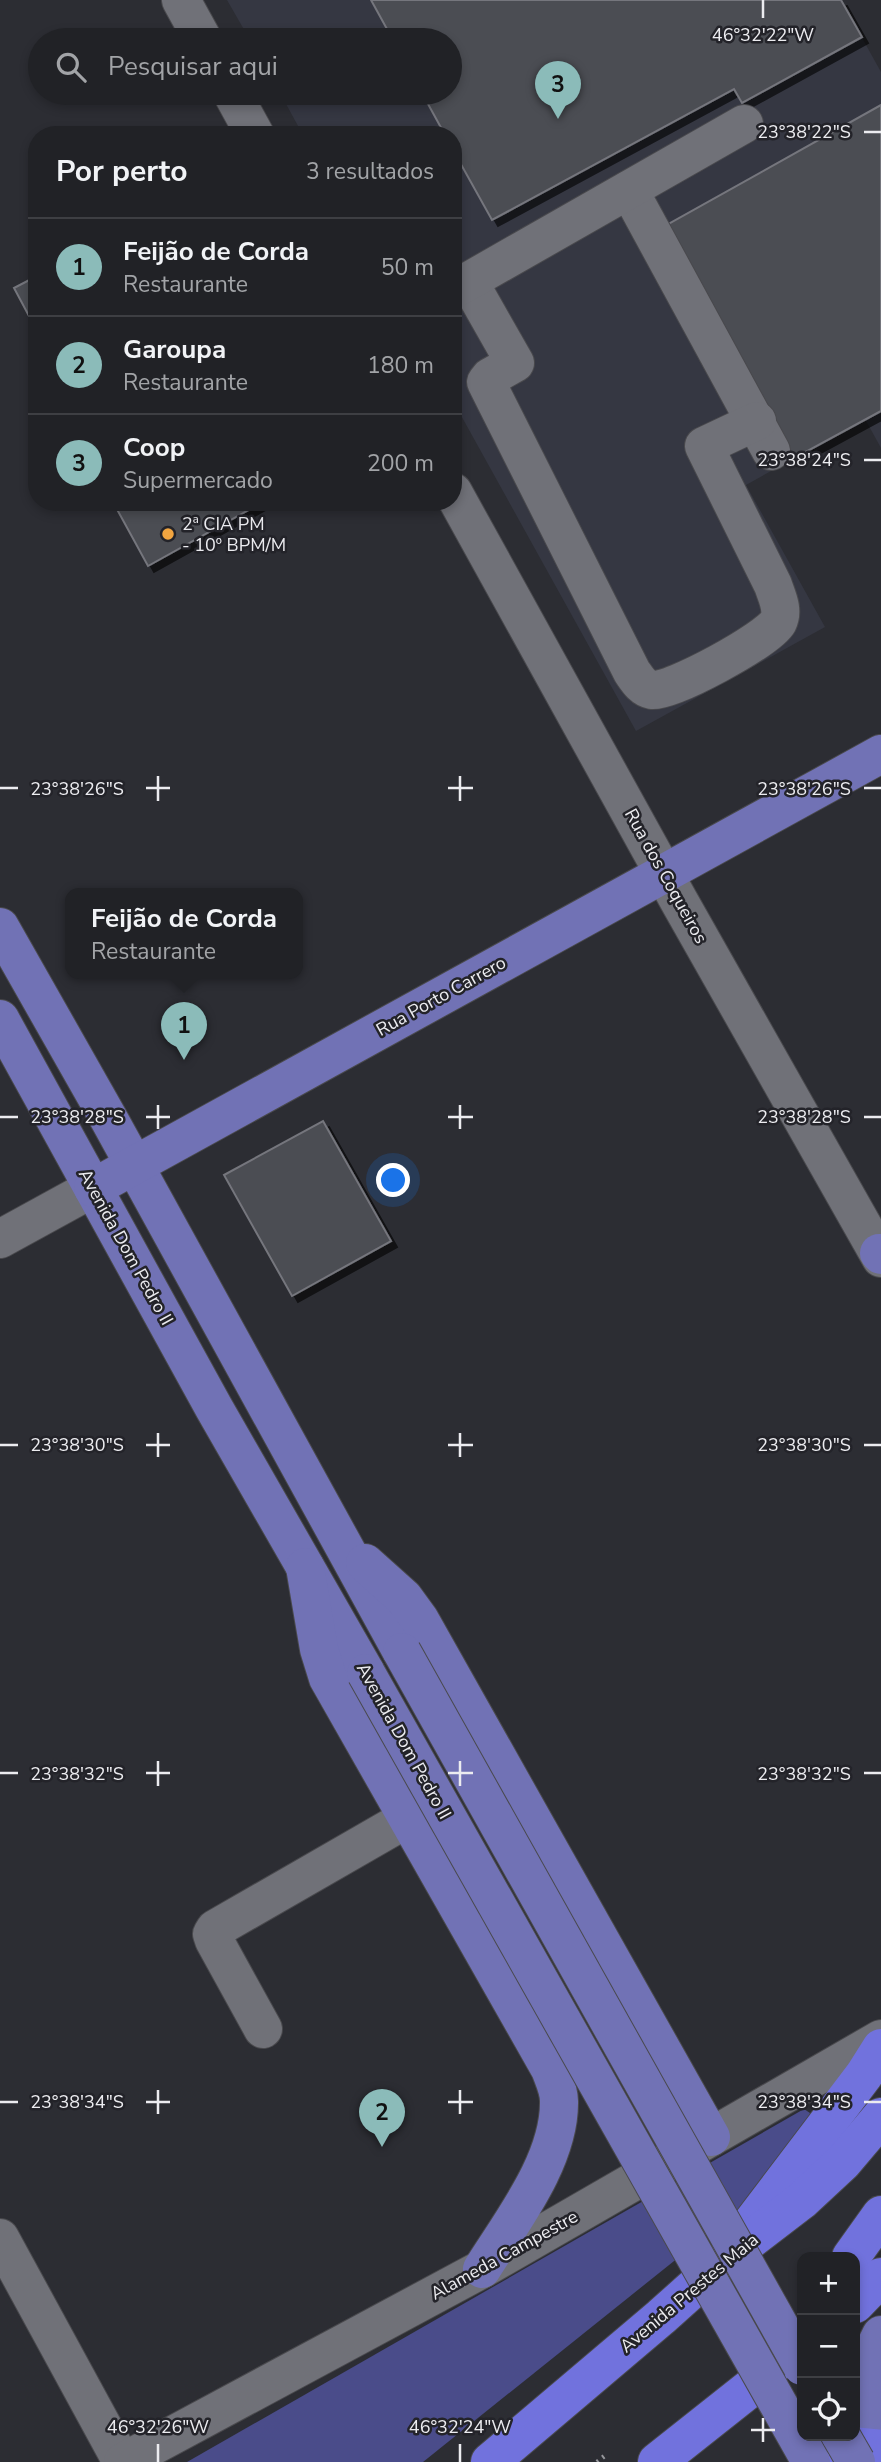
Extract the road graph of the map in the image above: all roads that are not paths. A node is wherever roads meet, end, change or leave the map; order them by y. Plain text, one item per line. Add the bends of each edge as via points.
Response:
1 (181, 0) edge
2 (196, 28) edge
3 (239, 105) edge
4 (744, 124) dead end
5 (250, 126) edge
6 (629, 190) junction
7 (462, 285) edge
8 (462, 287) edge
9 (462, 508) edge
10 (881, 754) edge
11 (664, 874) junction
12 (0, 927) edge
13 (0, 1018) edge
14 (134, 1165) junction
15 (93, 1188) junction
16 (0, 1239) edge
17 (880, 1255) edge
18 (344, 1545) junction
19 (305, 1567) junction
20 (408, 1818) junction
21 (263, 2029) dead end
22 (881, 2039) edge
23 (881, 2048) edge
24 (666, 2058) junction
25 (559, 2100) junction
26 (881, 2117) edge
27 (711, 2137) junction
28 (881, 2215) edge
29 (0, 2238) edge
30 (855, 2252) edge
31 (728, 2257) junction
32 (482, 2269) junction
33 (881, 2277) edge
34 (860, 2299) edge
35 (881, 2335) edge
36 (794, 2358) edge
37 (881, 2440) edge
38 (844, 2441) edge
39 (881, 2449) edge
40 (123, 2462) edge
41 (490, 2462) edge
42 (657, 2462) edge
43 (809, 2462) edge
44 (856, 2462) edge

1 - 2 street
3 - 5 street
4 - 6 street
6 - 7 street
6 - 8 street via 764,436 704,446 773,585 780,607 778,621 767,635 672,686 653,690 641,685 486,382 515,363
9 - 11 street, Rua dos Coqueiros
10 - 11 main road, Rua Porto Carrero
11 - 14 main road, Rua Porto Carrero
11 - 17 street, Rua dos Coqueiros
12 - 14 main road
13 - 15 main road, Avenida Dom Pedro II
14 - 15 main road, Rua Porto Carrero
14 - 18 main road
15 - 16 street, Rua Porto Carrero
15 - 19 main road, Avenida Dom Pedro II
18 - 24 main road via 412,1607
18 - 36 main road, bridge
19 - 20 main road via 323,1666
19 - 43 main road, Avenida Dom Pedro II, bridge
20 - 21 street via 215,1929 214,1940
20 - 25 main road via 550,2070
22 - 27 street, Alameda Campestre
23 - 31 highway
24 - 25 main road via 650,2078 619,2097 583,2104
24 - 27 main road
25 - 32 main road via 551,2148 525,2201
26 - 31 highway, Avenida Prestes Maia via 843,2162 801,2201
27 - 32 street, Alameda Campestre
28 - 30 highway
29 - 40 street
31 - 41 highway, Avenida Prestes Maia
32 - 40 street, Alameda Campestre
33 - 34 highway
35 - 37 main road via 865,2380 870,2416
36 - 42 highway
38 - 44 main road, bridge
39 - 43 highway via 836,2446

